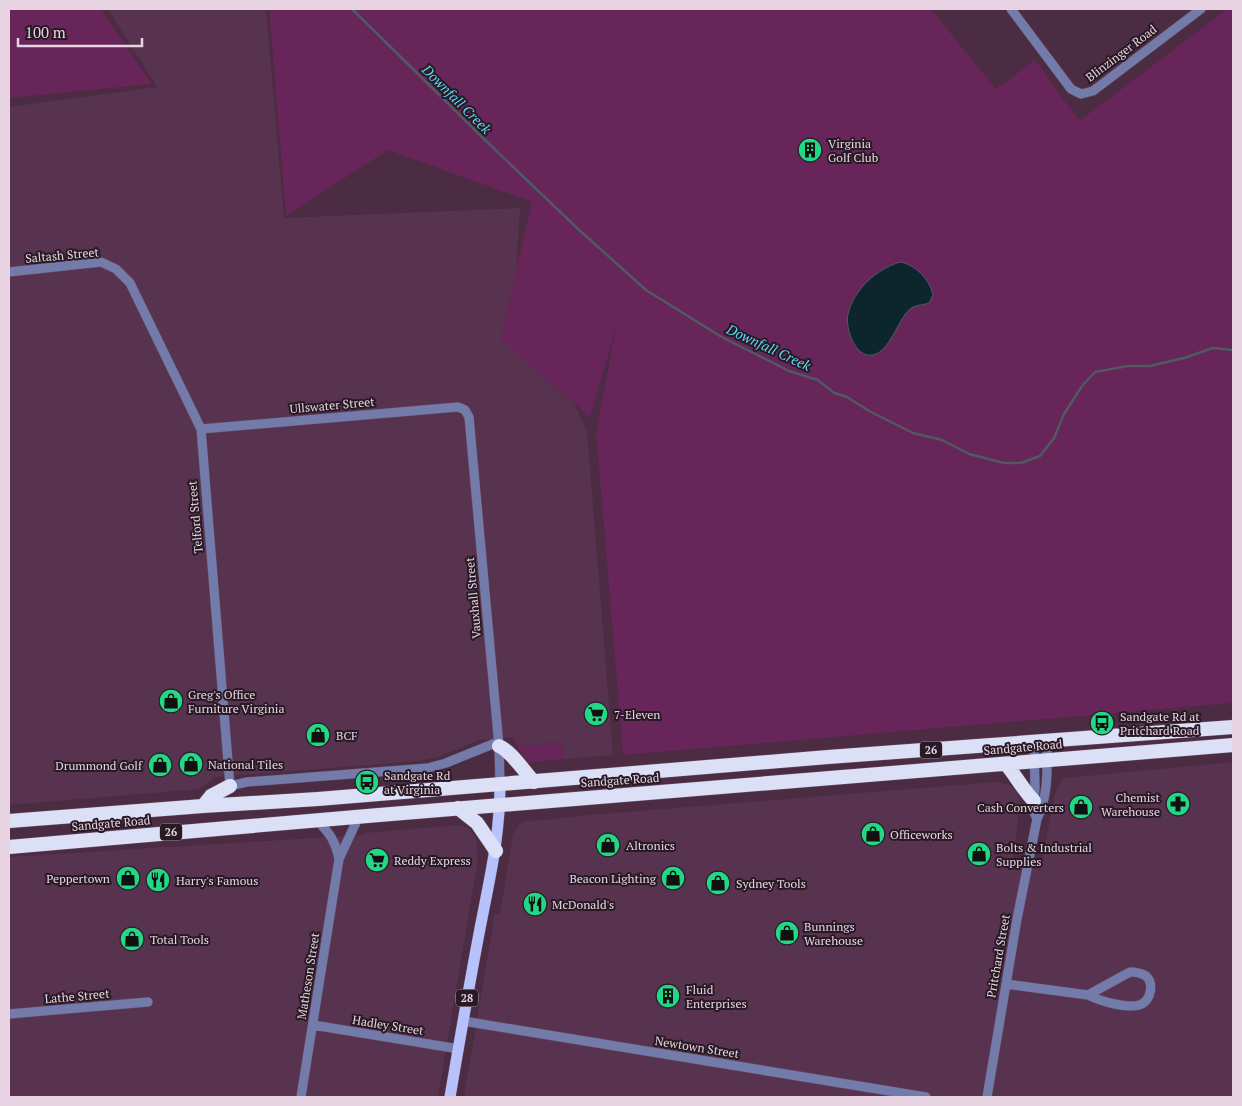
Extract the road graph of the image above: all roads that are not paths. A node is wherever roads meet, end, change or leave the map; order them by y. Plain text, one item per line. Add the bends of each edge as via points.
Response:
1 (1011, 9) edge
2 (1201, 9) edge
3 (116, 269) joint
4 (9, 272) edge
5 (465, 410) joint
6 (201, 429) junction
7 (1233, 726) edge
8 (1041, 741) junction
9 (499, 744) junction
10 (1233, 745) edge
11 (1041, 761) junction
12 (1006, 764) junction
13 (534, 782) junction
14 (500, 784) junction
15 (230, 786) junction
16 (1034, 801) junction
17 (500, 805) junction
18 (203, 806) junction
19 (458, 808) junction
20 (359, 816) junction
21 (1037, 819) junction
22 (317, 820) junction
23 (9, 822) edge
24 (9, 847) edge
25 (496, 851) junction
26 (339, 859) junction
27 (1006, 984) junction
28 (1088, 995) junction
29 (148, 1002) dead end
30 (9, 1014) edge
31 (463, 1021) junction
32 (313, 1025) junction
33 (458, 1049) junction
34 (301, 1097) edge
35 (450, 1097) edge
36 (926, 1097) edge
37 (987, 1097) edge

1 - 2 street, Blinzinger Road via 1070,87 1079,93 1093,91
3 - 4 street, Saltash Street via 101,262
3 - 6 street, Telford Street via 130,283
5 - 6 street, Ullswater Street via 458,407
5 - 9 street, Vauxhall Street via 469,417
6 - 15 street, Telford Street
7 - 8 highway, Sandgate Road / 26
8 - 11 street, Pritchard Street
8 - 13 highway, Sandgate Road / 26
9 - 13 highway via 508,750
9 - 14 street, Vauxhall Street
9 - 15 street via 428,768
10 - 11 highway, Sandgate Road / 26
11 - 12 highway, Sandgate Road / 26
11 - 16 street, Pritchard Street
11 - 21 street, Pritchard Street via 1045,794
12 - 16 highway
12 - 17 highway, Sandgate Road / 26
13 - 14 highway, Sandgate Road / 26
14 - 17 main road, 28
14 - 18 highway, Sandgate Road / 26
15 - 18 highway via 212,796
16 - 21 street, Pritchard Street
17 - 19 highway, Sandgate Road / 26
17 - 25 main road, 28
18 - 23 highway, Sandgate Road / 26
19 - 20 highway, Sandgate Road / 26
19 - 25 highway via 477,823
20 - 22 highway, Sandgate Road / 26
20 - 26 street, Matheson Street
21 - 27 street, Pritchard Street
22 - 24 highway, Sandgate Road / 26
22 - 26 street, Matheson Street via 333,838
25 - 31 main road, 28
26 - 32 street, Matheson Street
27 - 28 street
27 - 37 street, Pritchard Street
28 - 28 street via 1130,972 1146,976 1149,980 1150,993 1142,1004 1128,1006 1100,1001
29 - 30 street, Lathe Street
31 - 33 main road, 28
31 - 36 street, Newtown Street
32 - 33 street, Hadley Street
32 - 34 street, Matheson Street
33 - 35 main road, 28

